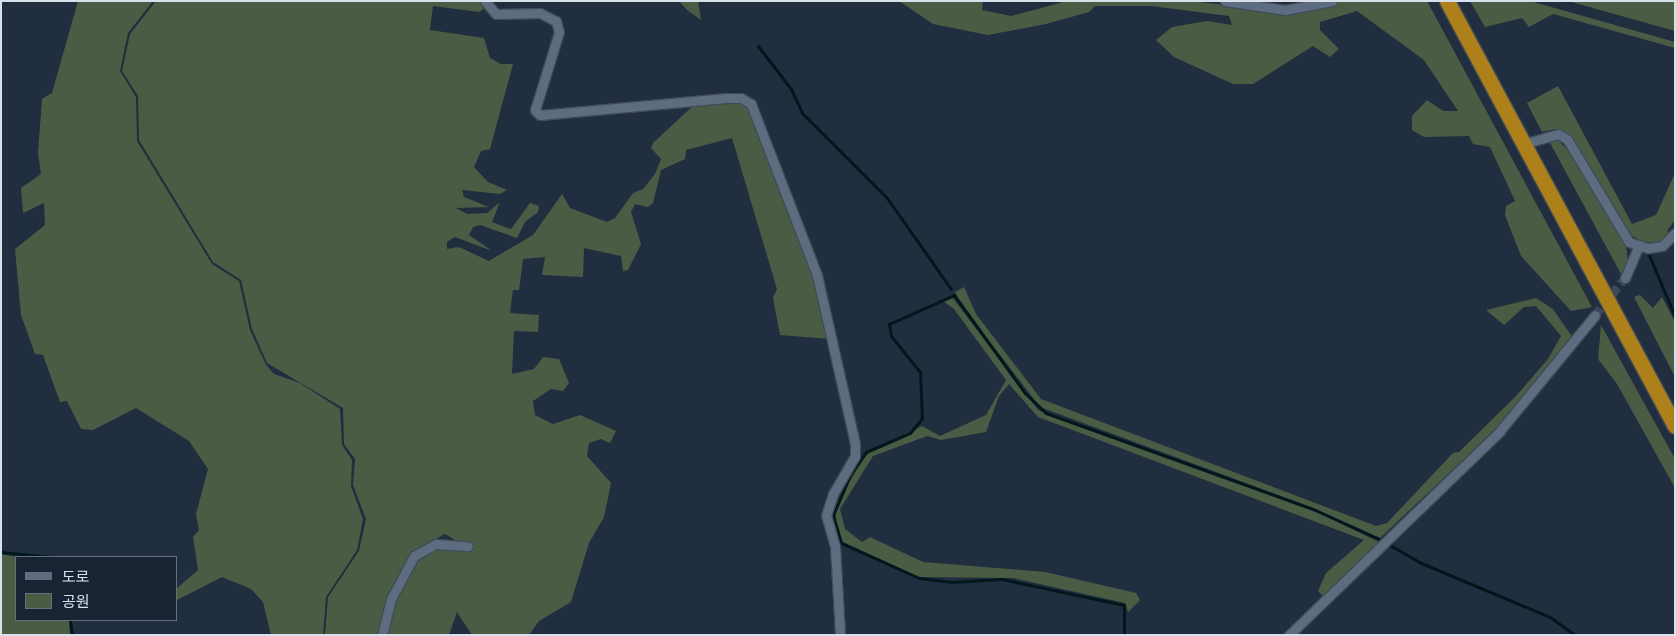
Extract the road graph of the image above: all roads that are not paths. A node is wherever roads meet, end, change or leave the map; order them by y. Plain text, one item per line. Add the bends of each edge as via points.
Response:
1 (485, 1) edge
2 (1225, 1) edge
3 (1332, 1) edge
4 (1447, 1) edge
5 (1523, 144) junction
6 (1675, 233) edge
7 (1639, 245) junction
8 (1625, 278) tunnel mouth
9 (1595, 315) tunnel mouth
10 (1675, 426) edge
11 (468, 546) dead end
12 (382, 635) edge
13 (840, 635) edge
14 (1289, 635) edge

1 - 13 street via 496,14 540,12 556,21 559,32 536,110 540,115 726,98 741,98 751,104 817,275 855,444 855,456 832,494 826,515 835,547
2 - 3 street via 1285,10
4 - 5 highway
5 - 7 street via 1558,134 1567,139 1618,227 1629,242
5 - 10 highway
6 - 7 street via 1662,246
7 - 8 street
9 - 14 street via 1499,432
11 - 12 street via 436,544 414,556 391,599

